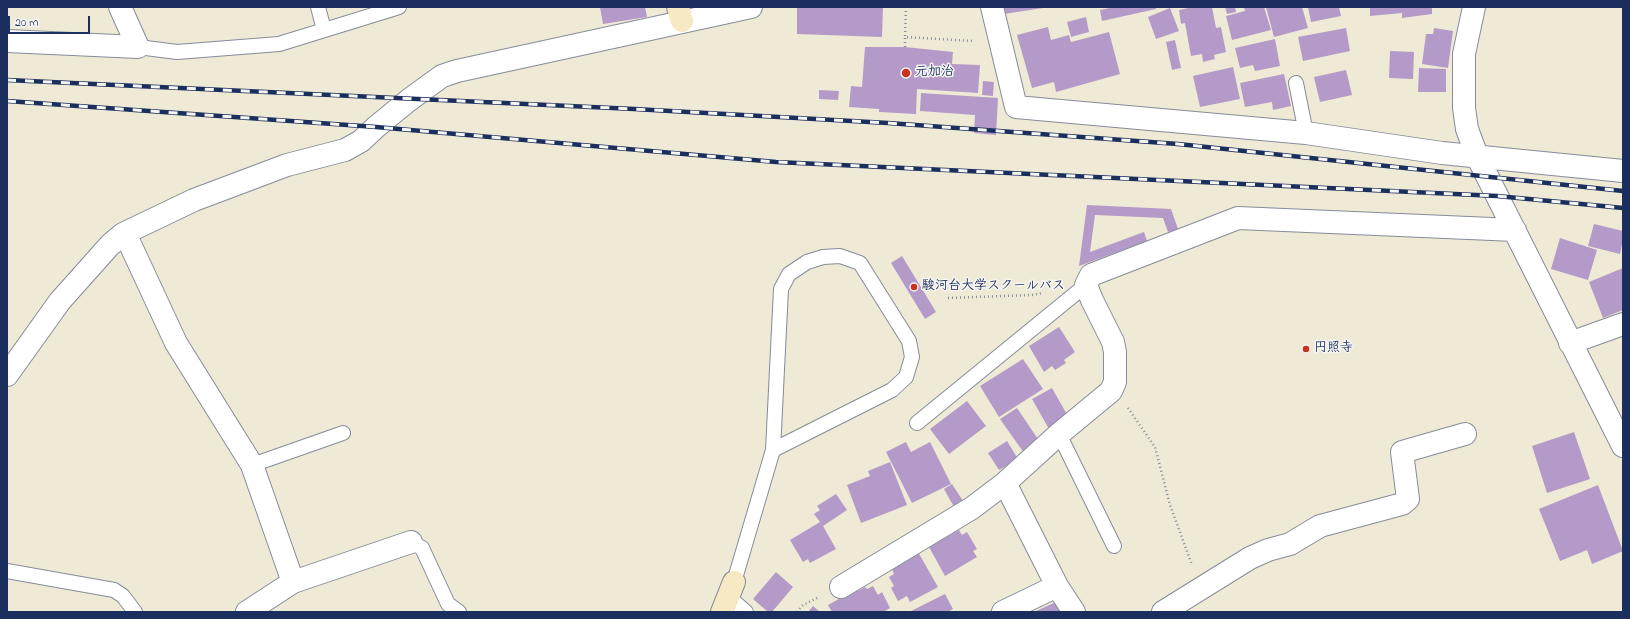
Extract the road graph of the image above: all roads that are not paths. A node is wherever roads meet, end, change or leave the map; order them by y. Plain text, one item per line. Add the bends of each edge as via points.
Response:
1 (120, 7) edge
2 (318, 7) edge
3 (399, 7) edge
4 (751, 7) edge
5 (992, 7) edge
6 (1474, 7) edge
7 (680, 14) edge
8 (324, 30) junction
9 (7, 41) edge
10 (138, 47) junction
11 (1296, 83) dead end
12 (1306, 133) junction
13 (1477, 156) junction
14 (1623, 171) edge
15 (1515, 230) junction
16 (123, 234) junction
17 (1086, 285) junction
18 (1623, 324) edge
19 (1570, 342) junction
20 (8, 372) edge
21 (917, 423) dead end
22 (342, 433) dead end
23 (1059, 434) junction
24 (1466, 434) dead end
25 (1623, 446) edge
26 (773, 450) junction
27 (252, 465) junction
28 (1005, 483) junction
29 (411, 542) joint
30 (1114, 546) dead end
31 (7, 571) edge
32 (293, 582) junction
33 (841, 586) dead end
34 (1057, 586) junction
35 (729, 597) edge
36 (134, 612) edge
37 (247, 612) edge
38 (459, 612) edge
39 (746, 612) edge
40 (1003, 612) edge
41 (1074, 612) edge
42 (1163, 612) edge

1 - 10 street
2 - 8 lane
3 - 8 lane
4 - 7 street
5 - 12 street via 1016,107
6 - 13 street via 1464,54 1464,85 1467,129
7 - 16 street via 442,76 361,141 345,150 287,165 194,200
8 - 10 lane via 279,44 177,52
9 - 10 street
11 - 12 lane
12 - 13 street
13 - 14 street
13 - 15 street
15 - 17 street via 1238,218 1091,275
15 - 19 street
16 - 20 street via 60,301
16 - 27 street via 176,343
17 - 21 lane
17 - 23 street via 1113,342 1115,382 1111,391
18 - 19 street
19 - 25 street
22 - 27 lane
23 - 28 street
23 - 30 lane
24 - 42 street via 1402,452 1408,499 1402,504 1320,526 1290,544 1250,558
26 - 26 lane via 781,289 789,274 807,262 823,257 840,256 860,263 909,341 912,357 906,377 892,390
26 - 35 lane
27 - 32 street
28 - 33 street via 972,508
28 - 34 street
29 - 32 street
29 - 38 lane via 422,548 448,604
31 - 36 lane via 114,590 123,596
32 - 37 street
34 - 40 street
34 - 41 street
35 - 39 lane

